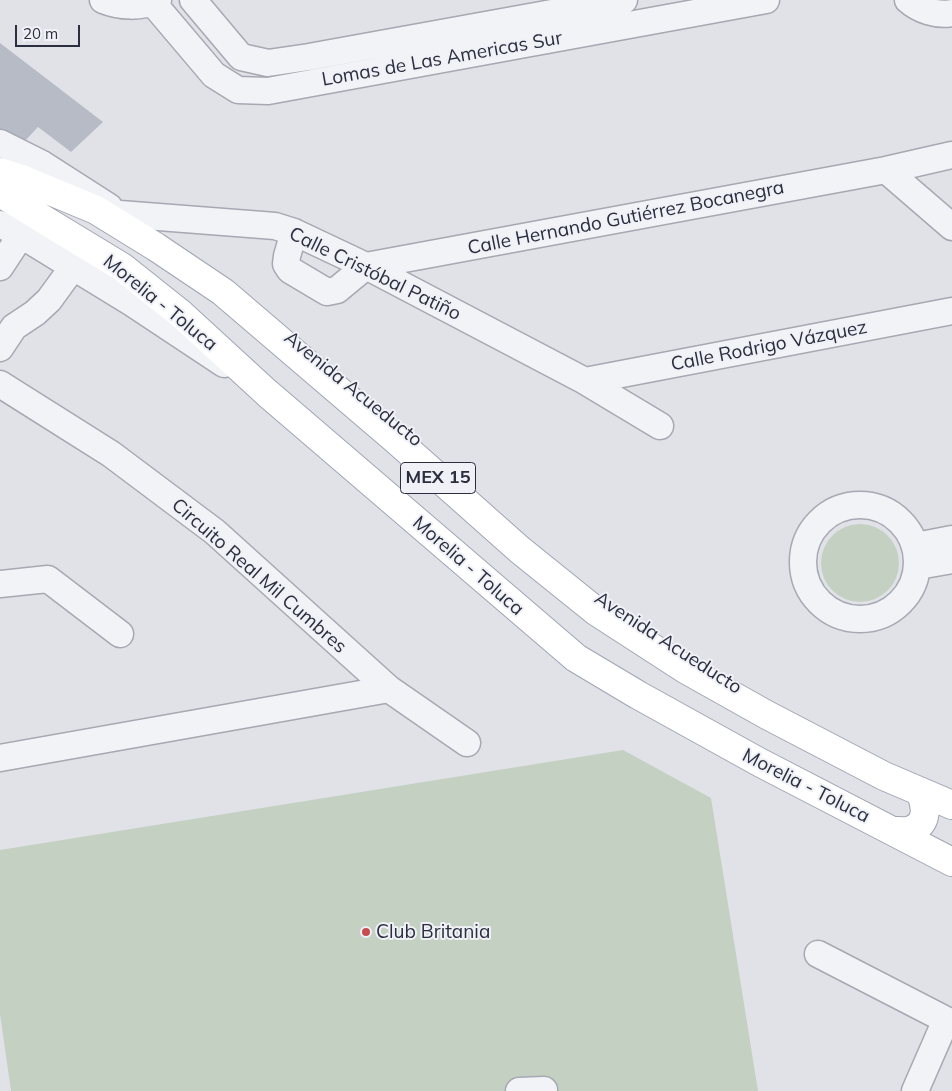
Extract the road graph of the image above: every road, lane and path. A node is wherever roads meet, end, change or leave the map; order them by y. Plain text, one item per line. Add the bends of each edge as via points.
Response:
1 (103, 0) edge
2 (193, 0) edge
3 (624, 0) edge
4 (766, 0) edge
5 (908, 0) edge
6 (155, 1) edge
7 (577, 8) junction
8 (952, 13) edge
9 (583, 33) junction
10 (0, 142) edge
11 (952, 155) edge
12 (886, 170) junction
13 (0, 172) edge
14 (0, 193) edge
15 (120, 214) junction
16 (952, 227) edge
17 (11, 230) edge
18 (294, 232) junction
19 (366, 266) junction
20 (0, 267) edge
21 (73, 268) junction
22 (952, 312) edge
23 (5, 331) edge
24 (585, 382) junction
25 (0, 384) edge
26 (267, 393) junction
27 (660, 426) dead end
28 (952, 539) edge
29 (917, 556) junction
30 (952, 560) edge
31 (0, 584) edge
32 (120, 634) dead end
33 (389, 689) junction
34 (467, 743) dead end
35 (0, 758) edge
36 (920, 792) junction
37 (952, 805) edge
38 (895, 831) junction
39 (952, 862) edge
40 (818, 954) dead end
41 (949, 1022) edge
42 (544, 1090) dead end
43 (519, 1091) edge
44 (915, 1091) edge

1 - 6 street via 133,6
2 - 7 street, Lomas de Las Americas Sur via 241,57 268,63
3 - 7 street, Lomas de Las Americas Sur
4 - 9 street, Lomas de Las Americas Sur
5 - 8 street via 929,12
6 - 9 street, Lomas de Las Americas Sur via 214,75 238,90 268,91
7 - 9 street
10 - 15 street, Avenida Acueducto via 42,164
11 - 12 street, Calle Hernando Gutiérrez Bocanegra
12 - 16 street
12 - 19 street, Calle Hernando Gutiérrez Bocanegra
13 - 36 main road, Morelia - Toluca / MEX 15 via 96,210 223,292 520,550 597,612 685,669 767,715
14 - 26 main road, Morelia - Toluca / MEX 15 via 122,268 181,314
15 - 18 street, Calle Cristóbal Patiño via 274,226
15 - 36 street, Avenida Acueducto via 258,311 378,408 596,599 747,694 909,774
17 - 20 street
17 - 21 street
18 - 19 street, Calle Cristóbal Patiño
18 - 19 street via 286,264 290,270 328,292 337,290
19 - 24 street, Calle Cristóbal Patiño
21 - 23 street via 35,313
21 - 26 street via 132,303
22 - 24 street, Calle Rodrigo Vázquez
24 - 27 street, Calle Cristóbal Patiño
25 - 33 street, Circuito Real Mil Cumbres via 110,454 215,532
26 - 38 main road, Morelia - Toluca / MEX 15 via 576,658 759,762
28 - 29 street
29 - 29 street via 907,528 893,514 874,506 854,504 835,510 818,522 807,538 802,558 804,577 813,595 828,610 846,618 866,619 886,614 902,602 914,585
29 - 30 street
31 - 32 street via 48,579
33 - 34 street, Circuito Real Mil Cumbres
33 - 35 street
36 - 37 main road, MEX 15
36 - 38 main road via 926,812 921,823 911,830
38 - 39 main road, Morelia - Toluca / MEX 15
40 - 41 street
41 - 44 street
42 - 43 street

